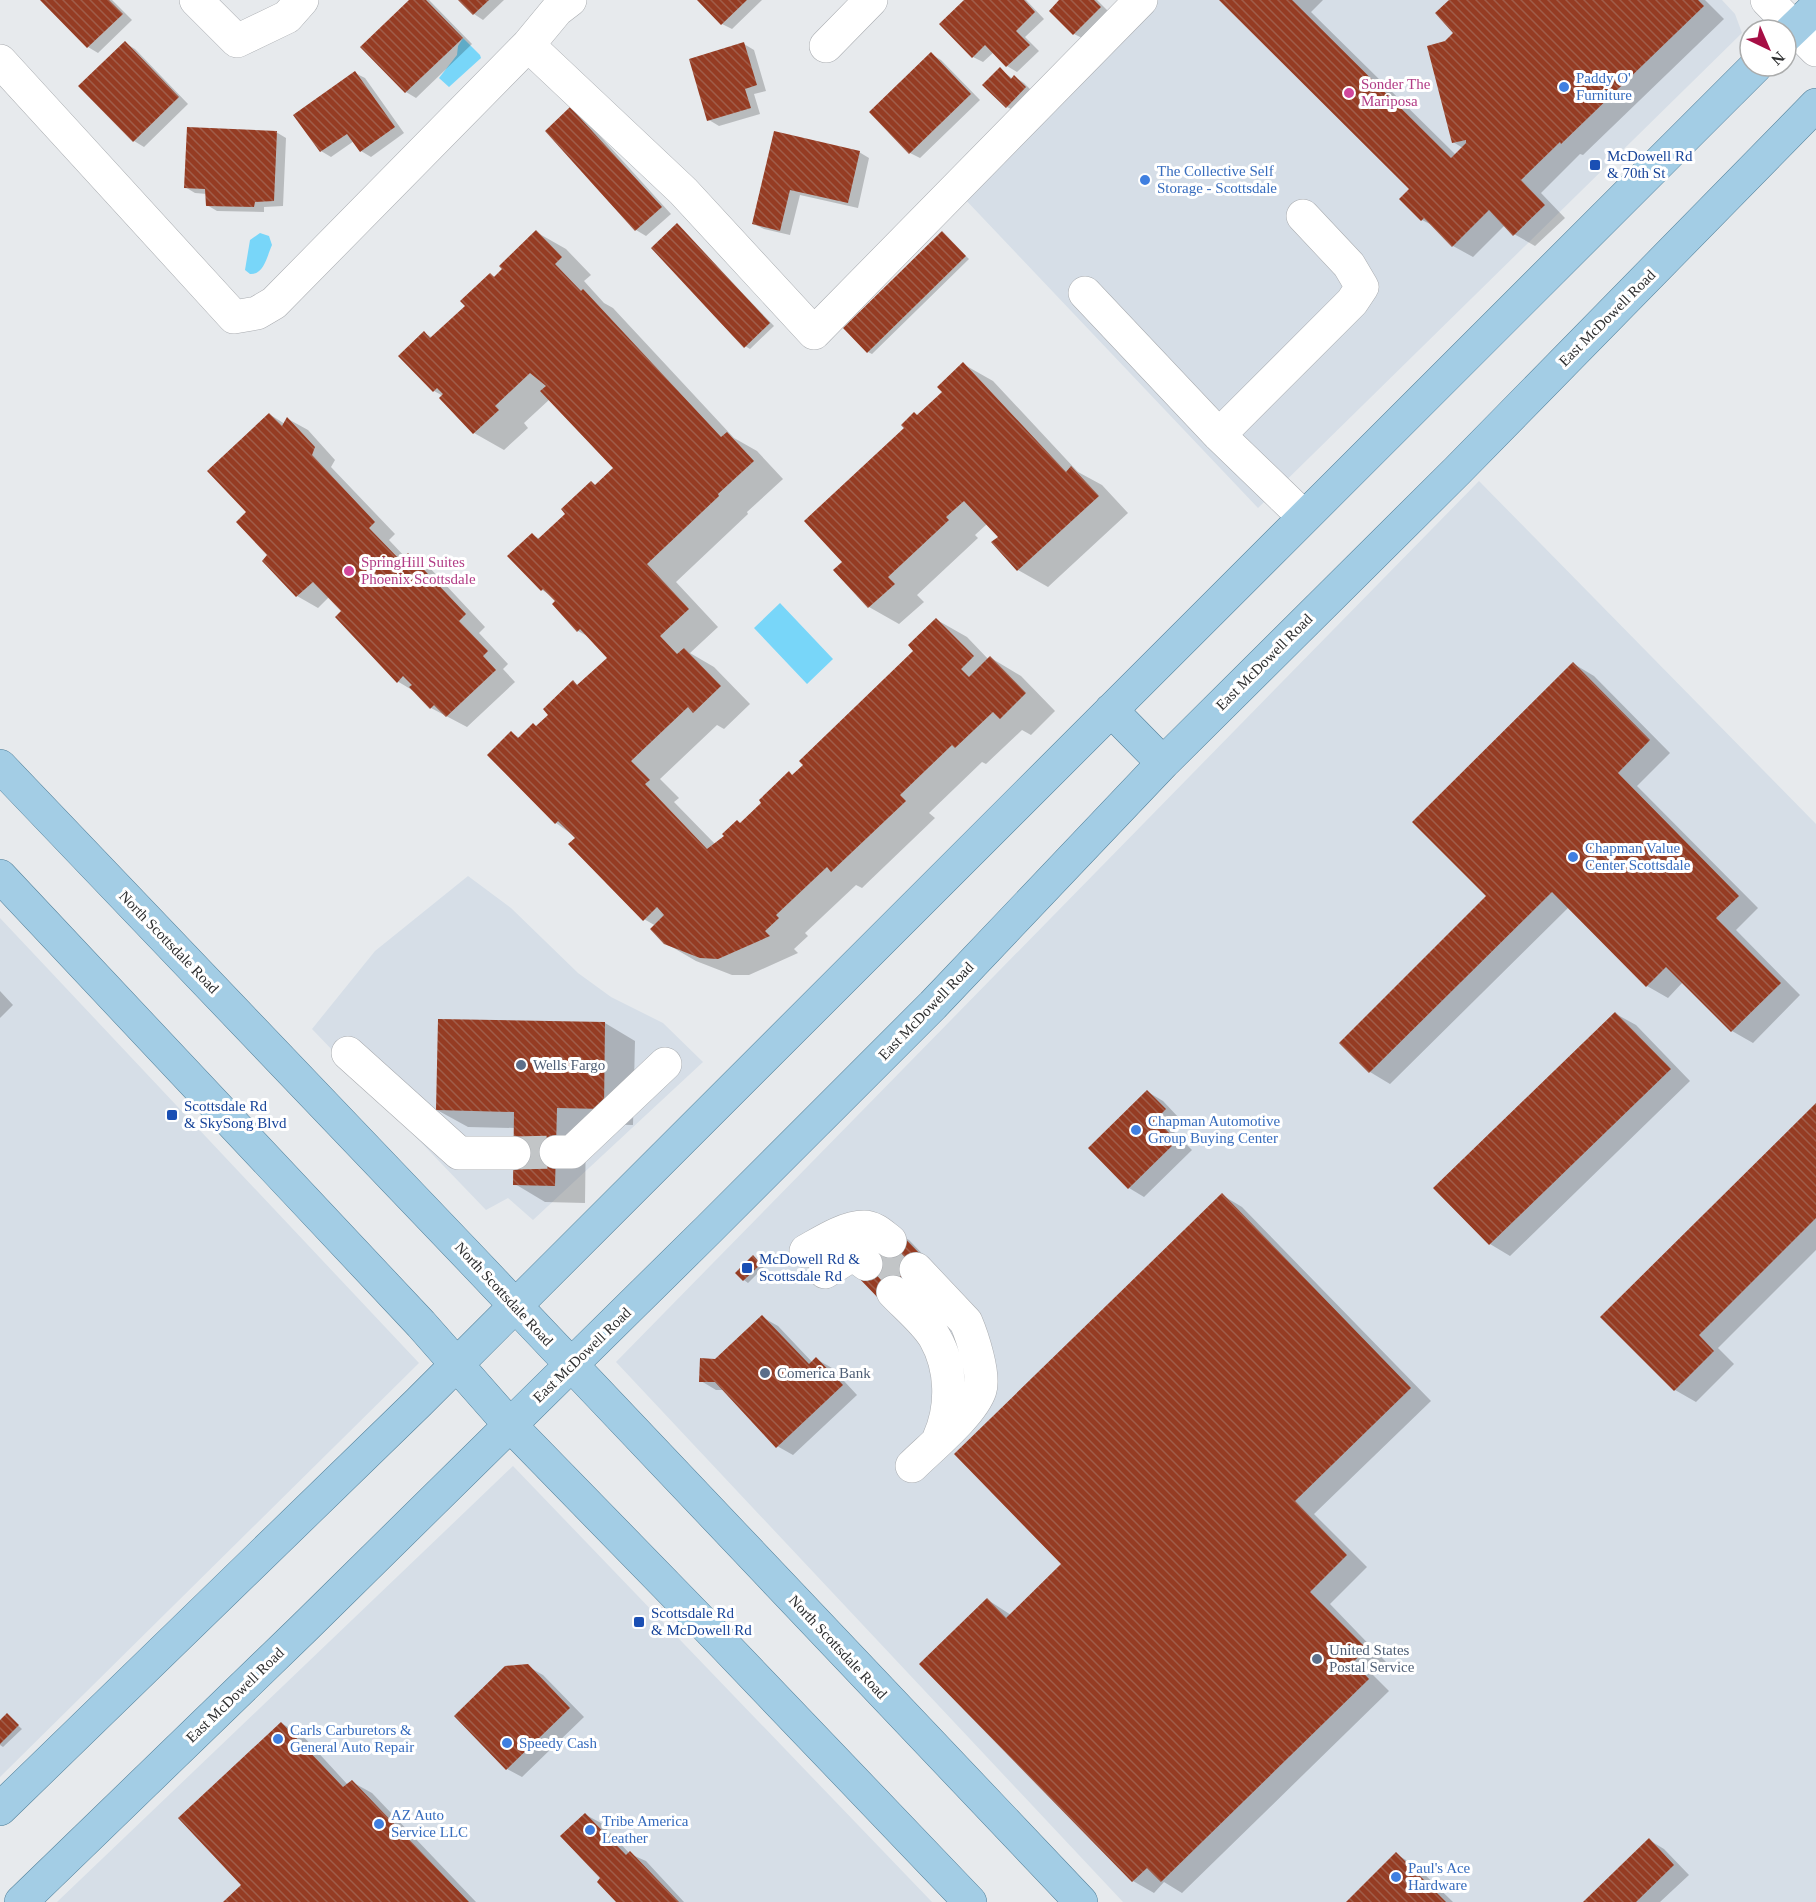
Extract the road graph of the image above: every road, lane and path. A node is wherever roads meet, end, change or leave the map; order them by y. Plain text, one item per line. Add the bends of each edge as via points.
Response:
1 (196, 0) edge
2 (303, 0) edge
3 (570, 0) edge
4 (871, 0) edge
5 (1141, 0) edge
6 (1767, 0) edge
7 (1803, 30) edge
8 (528, 45) junction
9 (826, 45) dead end
10 (0, 61) edge
11 (1744, 78) edge
12 (1816, 105) edge
13 (1303, 216) dead end
14 (1085, 293) dead end
15 (1219, 435) junction
16 (1304, 517) junction
17 (1111, 710) junction
18 (1163, 763) junction
19 (0, 766) edge
20 (0, 876) edge
21 (348, 1053) dead end
22 (665, 1064) dead end
23 (514, 1152) tunnel mouth
24 (556, 1152) tunnel mouth
25 (878, 1252) tunnel mouth
26 (815, 1261) dead end
27 (904, 1281) tunnel mouth
28 (515, 1305) junction
29 (455, 1364) junction
30 (571, 1365) junction
31 (510, 1425) junction
32 (912, 1466) dead end
33 (0, 1809) edge
34 (21, 1902) edge
35 (970, 1902) edge
36 (1081, 1902) edge

1 - 2 street via 237,41 287,17
3 - 8 street
4 - 9 street
5 - 8 street via 814,333 683,191
6 - 7 street
8 - 10 street via 274,303 257,313 234,316
11 - 16 main road
12 - 18 main road, East McDowell Road
13 - 15 street via 1349,265 1362,287 1352,302
14 - 15 street
15 - 16 street
16 - 17 main road
17 - 18 main road
17 - 28 main road
18 - 30 main road, East McDowell Road via 933,1005
19 - 28 main road, North Scottsdale Road
20 - 29 main road
21 - 23 street via 459,1153
22 - 24 street via 572,1152
25 - 26 street via 876,1230 865,1227 828,1239
27 - 32 street via 934,1336 949,1385 944,1428 948,1431
28 - 29 main road
28 - 30 main road, North Scottsdale Road
29 - 31 main road
29 - 33 main road
30 - 31 main road, East McDowell Road
30 - 36 main road, North Scottsdale Road
31 - 34 main road, East McDowell Road
31 - 35 main road

